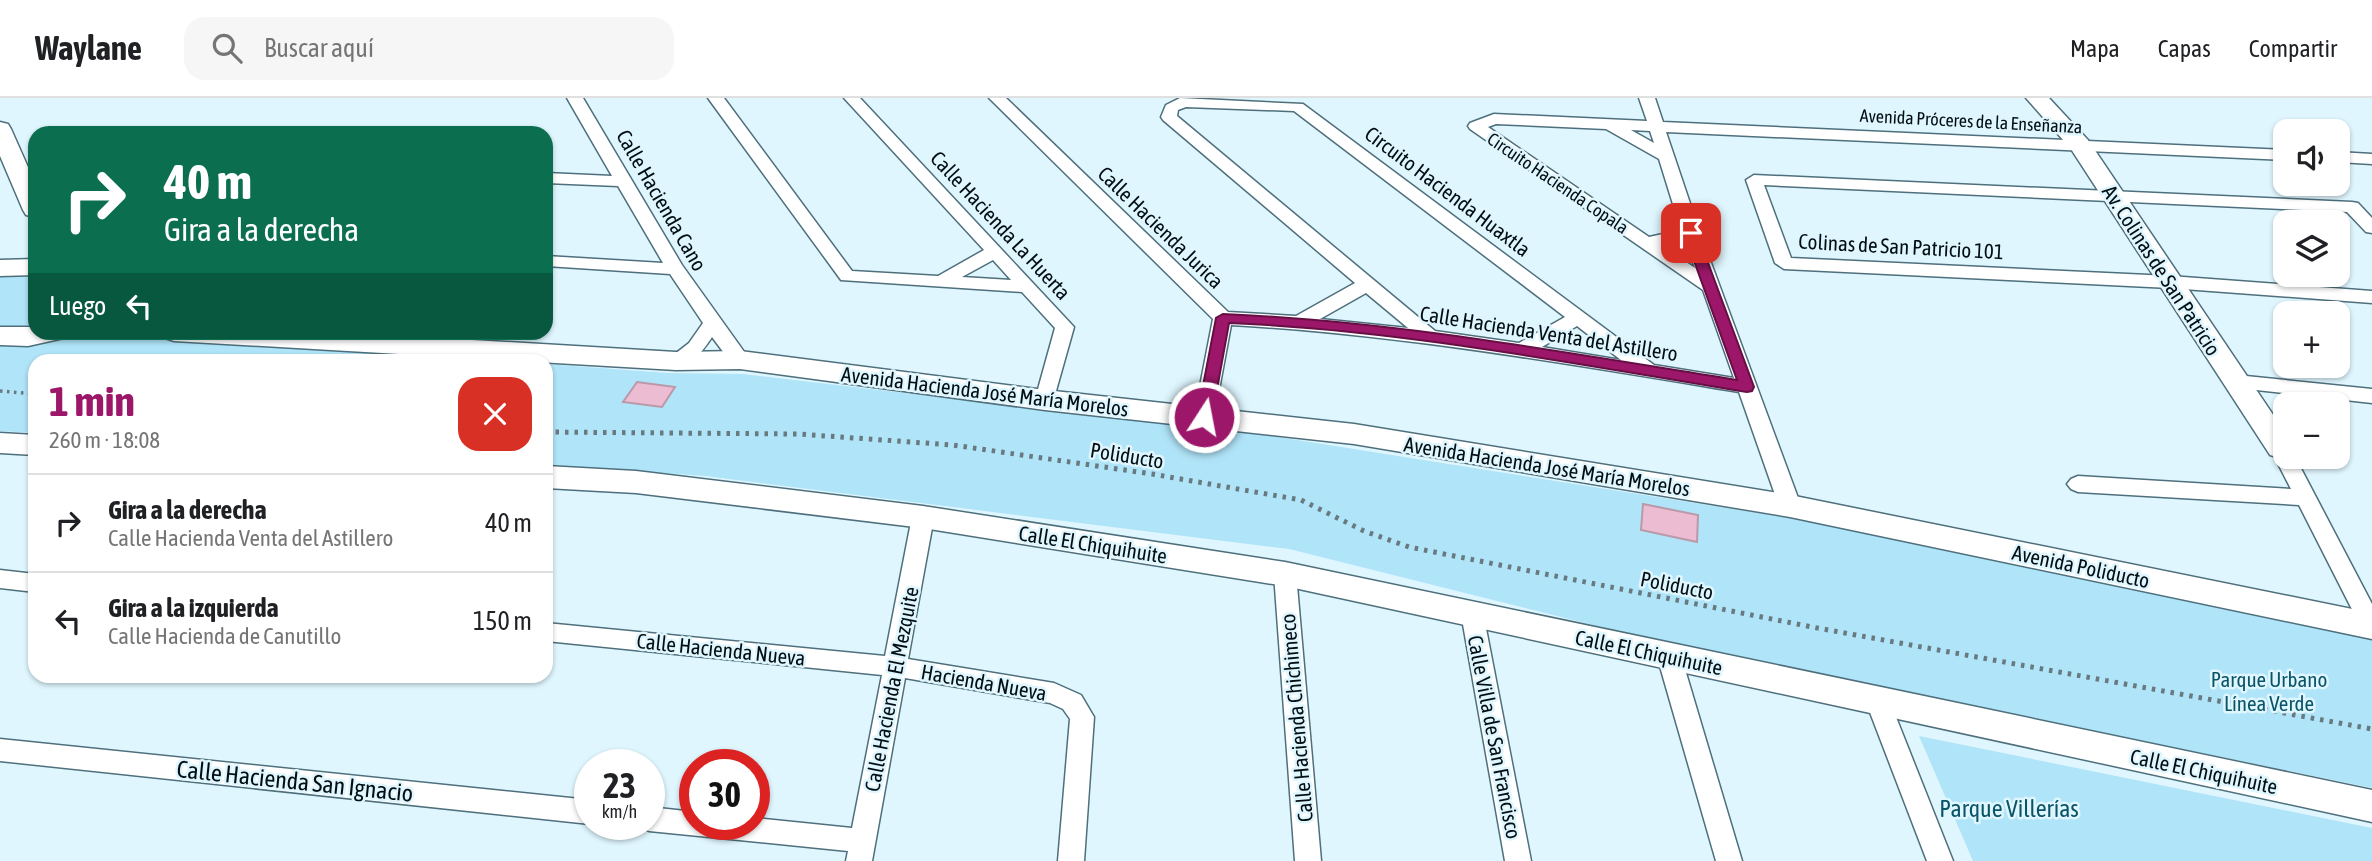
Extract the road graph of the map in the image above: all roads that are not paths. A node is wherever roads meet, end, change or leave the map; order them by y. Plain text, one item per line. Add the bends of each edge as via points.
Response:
1 (575, 98) edge
2 (716, 98) edge
3 (852, 98) edge
4 (997, 98) edge
5 (1647, 98) edge
6 (2037, 98) edge
7 (1608, 123) junction
8 (1655, 125) junction
9 (0, 128) edge
10 (2080, 145) junction
11 (2273, 154) edge
12 (1667, 157) junction
13 (2350, 158) edge
14 (2372, 159) edge
15 (553, 178) edge
16 (625, 181) junction
17 (28, 194) edge
18 (2113, 195) junction
19 (2372, 228) edge
20 (1691, 233) junction
21 (1646, 243) junction
22 (996, 251) junction
23 (553, 261) edge
24 (28, 267) edge
25 (0, 268) edge
26 (674, 270) junction
27 (940, 282) junction
28 (2170, 282) junction
29 (1368, 284) junction
30 (1029, 287) junction
31 (1710, 287) junction
32 (2372, 297) edge
33 (1223, 318) junction
34 (1577, 318) junction
35 (1302, 321) junction
36 (711, 325) junction
37 (28, 334) edge
38 (0, 336) edge
39 (1429, 336) junction
40 (28, 337) edge
41 (312, 340) edge
42 (1521, 351) junction
43 (0, 357) edge
44 (740, 360) junction
45 (676, 361) junction
46 (1650, 372) junction
47 (2236, 382) junction
48 (1747, 387) junction
49 (2372, 396) edge
50 (1045, 400) junction
51 (1204, 417) junction
52 (2273, 438) edge
53 (0, 443) edge
54 (28, 445) edge
55 (2291, 469) edge
56 (553, 477) edge
57 (2078, 484) dead end
58 (2306, 498) junction
59 (1790, 506) junction
60 (923, 517) junction
61 (1285, 574) junction
62 (0, 579) edge
63 (28, 582) edge
64 (1472, 613) junction
65 (2372, 626) edge
66 (553, 633) edge
67 (1669, 656) junction
68 (895, 667) junction
69 (1878, 702) junction
70 (0, 750) edge
71 (2372, 806) edge
72 (574, 810) edge
73 (770, 836) edge
74 (861, 851) edge
75 (1071, 861) edge
76 (1308, 861) edge
77 (1518, 861) edge
78 (1729, 861) edge
79 (1940, 861) edge

1 - 16 street, Calle Hacienda Cano
2 - 27 street via 847,276
3 - 22 street, Calle Hacienda La Huerta
4 - 33 street, Calle Hacienda Jurica
5 - 8 street
6 - 10 main road, Av. Colinas de San Patricio
7 - 8 street, Circuito Hacienda Copala
7 - 12 street, Circuito Hacienda Copala
7 - 21 street, Circuito Hacienda Copala via 1494,118 1476,126
8 - 10 street, Avenida Próceres de la Enseñanza
8 - 12 street
9 - 17 main road
10 - 11 street, Avenida Próceres de la Enseñanza
10 - 18 main road, Av. Colinas de San Patricio
12 - 20 street
13 - 14 street
15 - 16 street
16 - 26 street, Calle Hacienda Cano
18 - 19 street via 2352,207
18 - 28 main road, Av. Colinas de San Patricio
18 - 28 street, Colinas de San Patricio 101 via 1754,180 1784,263
20 - 21 street, Circuito Hacienda Copala
20 - 31 street
21 - 31 street, Circuito Hacienda Copala
22 - 27 street
22 - 30 street, Calle Hacienda La Huerta
23 - 26 street
24 - 25 main road
26 - 36 street, Calle Hacienda Cano
27 - 30 street
28 - 32 street
28 - 47 main road, Av. Colinas de San Patricio
29 - 34 street, Circuito Hacienda Huaxtla via 1169,117 1171,108 1183,102 1298,107
29 - 35 street
29 - 39 street, Circuito Hacienda Huaxtla
30 - 50 street, Calle Hacienda La Huerta via 1065,327
31 - 48 street
33 - 35 street, Calle Hacienda Venta del Astillero
33 - 51 street, Calle Hacienda Jurica
34 - 42 street
34 - 46 street, Circuito Hacienda Huaxtla
35 - 39 street, Calle Hacienda Venta del Astillero
36 - 44 street, Calle Hacienda Cano
36 - 45 street via 696,348
37 - 38 main road
39 - 42 street, Calle Hacienda Venta del Astillero
40 - 43 main road
41 - 45 main road, Avenida Hacienda José María Morelos
42 - 46 street, Calle Hacienda Venta del Astillero
44 - 45 main road, Avenida Hacienda José María Morelos
44 - 50 main road, Avenida Hacienda José María Morelos
46 - 48 street, Calle Hacienda Venta del Astillero
47 - 49 street
47 - 52 main road, Av. Colinas de San Patricio
48 - 59 street
50 - 51 main road, Avenida Hacienda José María Morelos
51 - 59 main road, Avenida Hacienda José María Morelos via 1354,434
53 - 54 main road
55 - 58 street
56 - 60 main road via 636,482
57 - 58 street
58 - 65 street
59 - 65 main road, Avenida Poliducto
60 - 61 main road, Calle El Chiquihuite
60 - 68 street, Calle Hacienda El Mezquite
61 - 64 main road, Calle El Chiquihuite
61 - 76 street, Calle Hacienda Chichimeco
62 - 63 street
64 - 67 main road, Calle El Chiquihuite
64 - 77 street, Calle Villa de San Francisco
66 - 68 street, Calle Hacienda Nueva
67 - 69 main road, Calle El Chiquihuite
67 - 78 street
68 - 74 street, Calle Hacienda El Mezquite
68 - 75 street, Hacienda Nueva via 1054,693 1072,702 1082,717
69 - 71 main road, Calle El Chiquihuite
69 - 79 street
70 - 72 street, Calle Hacienda San Ignacio
73 - 74 street

